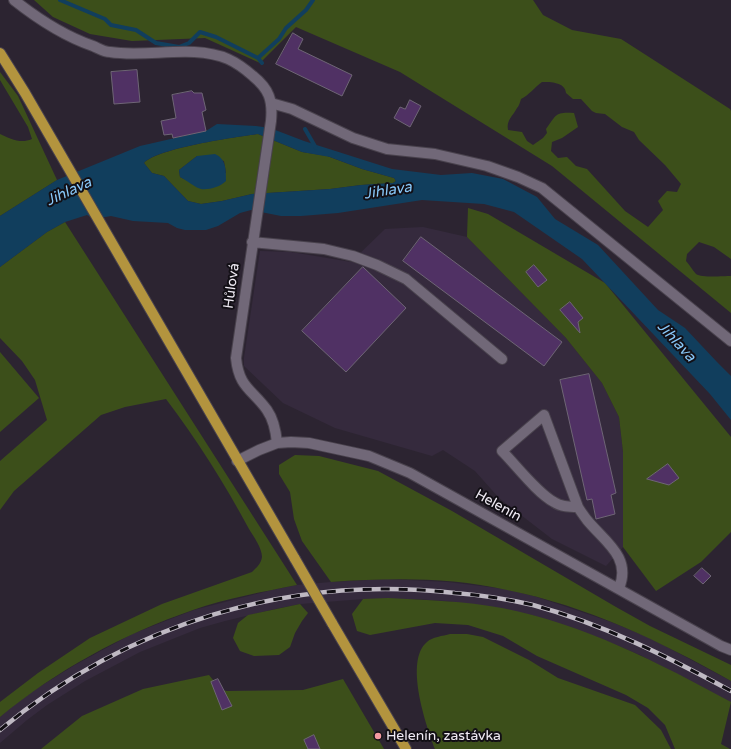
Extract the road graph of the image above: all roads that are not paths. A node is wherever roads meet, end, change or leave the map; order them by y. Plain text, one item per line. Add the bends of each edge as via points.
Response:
1 (14, 0) edge
2 (0, 53) edge
3 (271, 103) junction
4 (252, 242) junction
5 (731, 341) edge
6 (502, 359) dead end
7 (278, 443) junction
8 (237, 461) junction
9 (578, 507) junction
10 (619, 588) junction
11 (731, 650) edge
12 (406, 749) edge

1 - 3 street via 32,14 70,36 109,52 200,53 228,59 260,83 270,96
2 - 8 main road
3 - 4 street, Hůlová via 271,121
3 - 5 street via 292,109 353,138 387,149 435,154 486,166 542,188
4 - 6 street via 324,249 377,265 406,280
4 - 7 street, Hůlová via 236,358 237,372 242,382 272,417
7 - 8 street, Helenín
7 - 10 street, Helenín via 309,442 369,456 410,473
8 - 12 main road, bridge
9 - 9 street via 568,479 544,415 502,451 541,493 554,503 565,507
9 - 10 street via 613,548 621,563 622,582
10 - 11 street, Helenín

